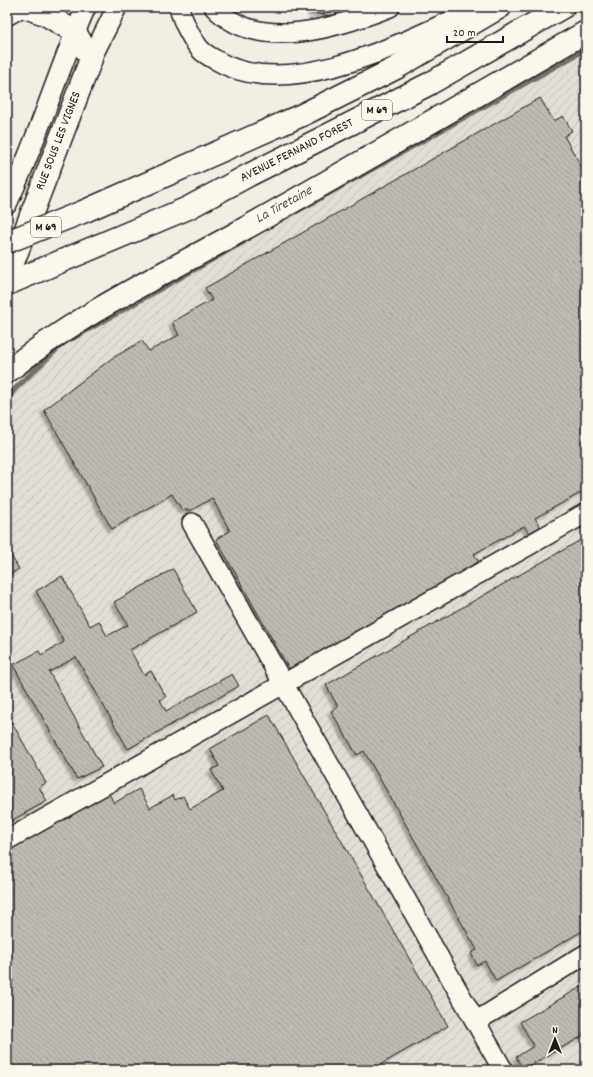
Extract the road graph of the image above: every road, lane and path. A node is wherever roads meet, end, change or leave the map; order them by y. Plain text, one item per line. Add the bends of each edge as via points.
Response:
1 (19, 7) edge
2 (25, 7) edge
3 (86, 7) edge
4 (117, 7) edge
5 (179, 7) edge
6 (214, 7) edge
7 (390, 7) edge
8 (480, 7) edge
9 (500, 7) edge
10 (563, 7) edge
11 (7, 14) edge
12 (75, 32) junction
13 (586, 32) edge
14 (91, 59) junction
15 (7, 204) edge
16 (7, 242) edge
17 (7, 278) edge
18 (7, 284) edge
19 (7, 372) edge
20 (586, 513) edge
21 (192, 523) dead end
22 (284, 684) junction
23 (7, 840) edge
24 (586, 954) edge
25 (475, 1022) junction
26 (502, 1070) edge

1 - 11 main road
2 - 12 main road via 45,14
3 - 12 street, RUE SOUS LES VIGNES
4 - 14 street, RUE SOUS LES VIGNES
5 - 8 street via 190,32 203,52 242,72 286,74 316,71 380,52
6 - 7 street via 223,16 247,28 284,33 320,30 357,20
9 - 16 main road, M 69, bridge via 396,68 309,112 85,212
10 - 18 main road, AVENUE FERNAND FOREST / M 69 via 429,84 188,208
12 - 14 main road
12 - 15 street, RUE SOUS LES VIGNES via 23,171
13 - 19 main road via 82,320 38,347
14 - 17 main road, RUE SOUS LES VIGNES
20 - 22 street
21 - 22 street
22 - 23 street
22 - 25 street
24 - 25 street
25 - 26 street

